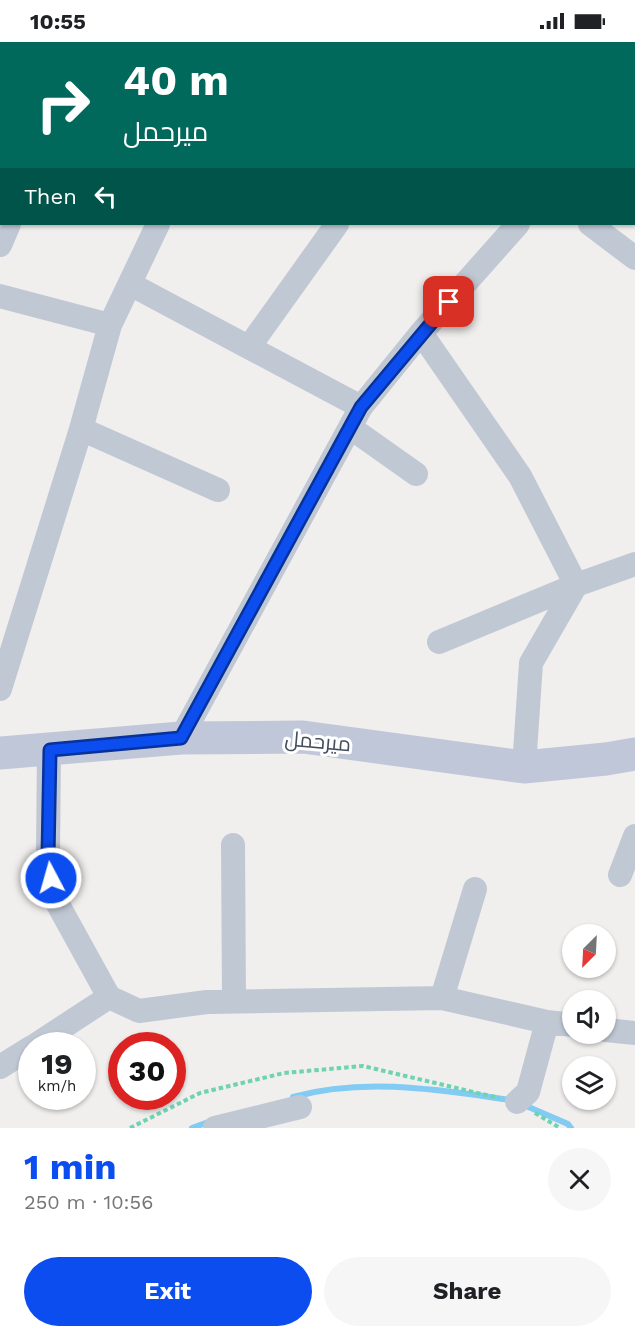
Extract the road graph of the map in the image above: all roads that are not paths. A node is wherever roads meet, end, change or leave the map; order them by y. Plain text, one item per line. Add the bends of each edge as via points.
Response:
1 (9, 225) edge
2 (158, 225) edge
3 (336, 225) edge
4 (517, 225) edge
5 (591, 225) edge
6 (0, 245) edge
7 (635, 258) edge
8 (129, 284) junction
9 (0, 296) edge
10 (110, 325) junction
11 (421, 333) junction
12 (249, 347) junction
13 (356, 418) junction
14 (81, 429) junction
15 (416, 474) dead end
16 (218, 490) dead end
17 (635, 564) edge
18 (576, 585) junction
19 (439, 642) dead end
20 (0, 689) edge
21 (181, 738) junction
22 (50, 750) junction
23 (0, 753) edge
24 (635, 754) edge
25 (524, 767) junction
26 (635, 836) edge
27 (233, 845) dead end
28 (620, 875) dead end
29 (476, 889) dead end
30 (109, 997) junction
31 (442, 998) junction
32 (234, 1001) junction
33 (547, 1022) junction
34 (562, 1024) edge
35 (616, 1031) edge
36 (55, 1032) edge
37 (635, 1033) edge
38 (18, 1056) edge
39 (0, 1068) edge
40 (517, 1102) road end
41 (300, 1107) dead end
42 (215, 1128) edge

1 - 6 street
2 - 8 street
3 - 12 street
4 - 11 street
5 - 7 street
8 - 10 street
8 - 12 street
9 - 10 street
10 - 14 street
11 - 13 street
11 - 18 street via 520,476
12 - 13 street
13 - 15 street
13 - 21 street
14 - 16 street
14 - 20 street
17 - 18 street
18 - 19 street
18 - 25 street via 531,663
21 - 22 street, میرحمل
21 - 25 street, میرحمل via 303,737
22 - 23 street, میرحمل
22 - 30 street via 48,856 55,899
24 - 25 street, میرحمل
26 - 28 street
27 - 32 street
29 - 31 street
30 - 32 street via 139,1011
30 - 36 street
31 - 32 street
31 - 33 street
33 - 34 street
33 - 40 street via 528,1092
35 - 37 street
38 - 39 street
41 - 42 street

